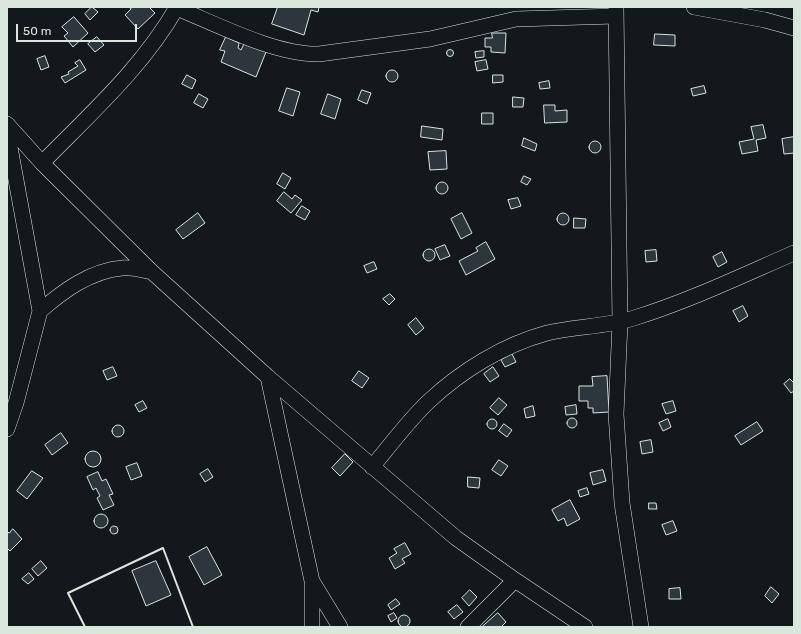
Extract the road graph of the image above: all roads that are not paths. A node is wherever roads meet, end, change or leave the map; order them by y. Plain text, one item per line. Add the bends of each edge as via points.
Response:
1 (177, 7) edge
2 (694, 7) edge
3 (616, 11) edge
4 (794, 28) edge
5 (7, 124) edge
6 (7, 131) edge
7 (42, 163) junction
8 (794, 253) edge
9 (152, 272) junction
10 (40, 311) junction
11 (620, 323) junction
12 (268, 377) junction
13 (7, 429) edge
14 (372, 467) junction
15 (515, 580) junction
16 (312, 581) junction
17 (312, 627) edge
18 (340, 627) edge
19 (468, 627) edge
20 (585, 627) edge
21 (641, 627) edge

1 - 3 street via 279,49 303,55 430,39 516,19
1 - 7 street via 149,48 117,87
2 - 4 street
3 - 11 street
5 - 7 street
6 - 10 street
7 - 9 street
8 - 11 street via 672,307
9 - 10 street via 122,268 88,277 59,295
9 - 12 street
10 - 13 street
11 - 14 street via 548,333 497,353 455,379 427,403
11 - 21 street via 616,414 622,496
12 - 14 street
12 - 16 street
14 - 15 street via 456,538
15 - 19 street
15 - 20 street
16 - 17 street
16 - 18 street

